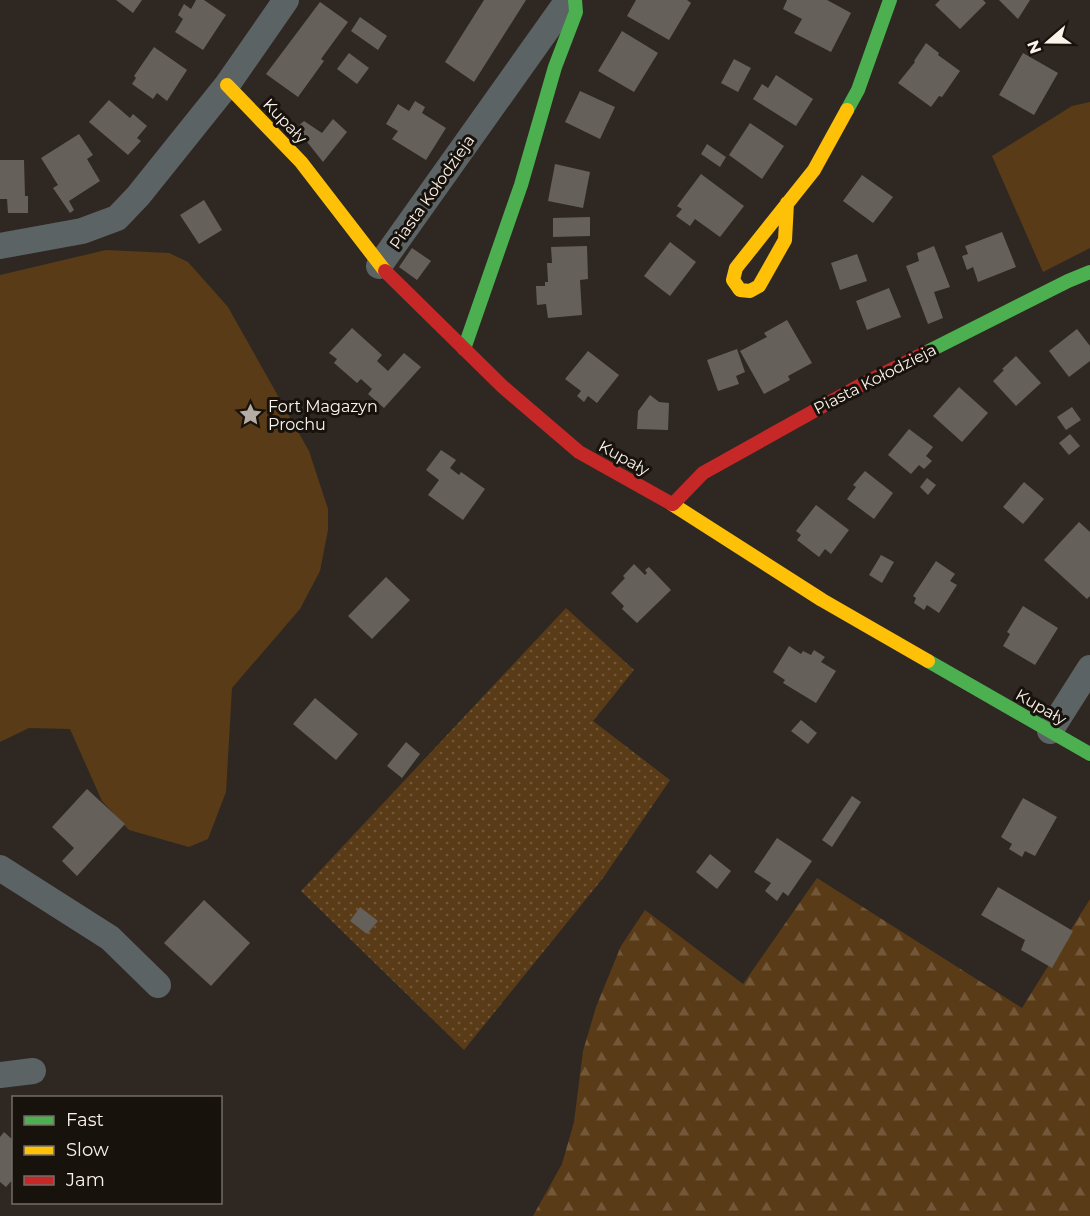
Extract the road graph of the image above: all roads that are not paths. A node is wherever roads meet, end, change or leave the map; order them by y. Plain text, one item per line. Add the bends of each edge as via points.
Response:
1 (286, 0) edge
2 (568, 0) edge
3 (575, 0) edge
4 (890, 0) edge
5 (227, 85) junction
6 (787, 203) junction
7 (0, 246) edge
8 (379, 266) junction
9 (1090, 272) edge
10 (464, 349) junction
11 (674, 504) junction
12 (1090, 668) edge
13 (1050, 730) junction
14 (1090, 754) edge
15 (0, 868) edge
16 (158, 985) dead end
17 (33, 1071) dead end
18 (0, 1076) edge

1 - 5 street
2 - 8 street, Piasta Kołodzieja
3 - 10 street via 576,12
4 - 6 street via 858,90 814,170
5 - 7 street via 117,218 82,231
5 - 8 street, Kupały via 301,162
6 - 6 street via 736,268 733,278 740,290 750,291 759,286 785,240
8 - 10 street, Kupały
9 - 11 street, Piasta Kołodzieja via 838,397 703,473
10 - 11 street, Kupały via 579,452
11 - 13 street, Kupały via 822,600
12 - 13 street
13 - 14 street, Kupały
15 - 16 street via 110,938
17 - 18 street

